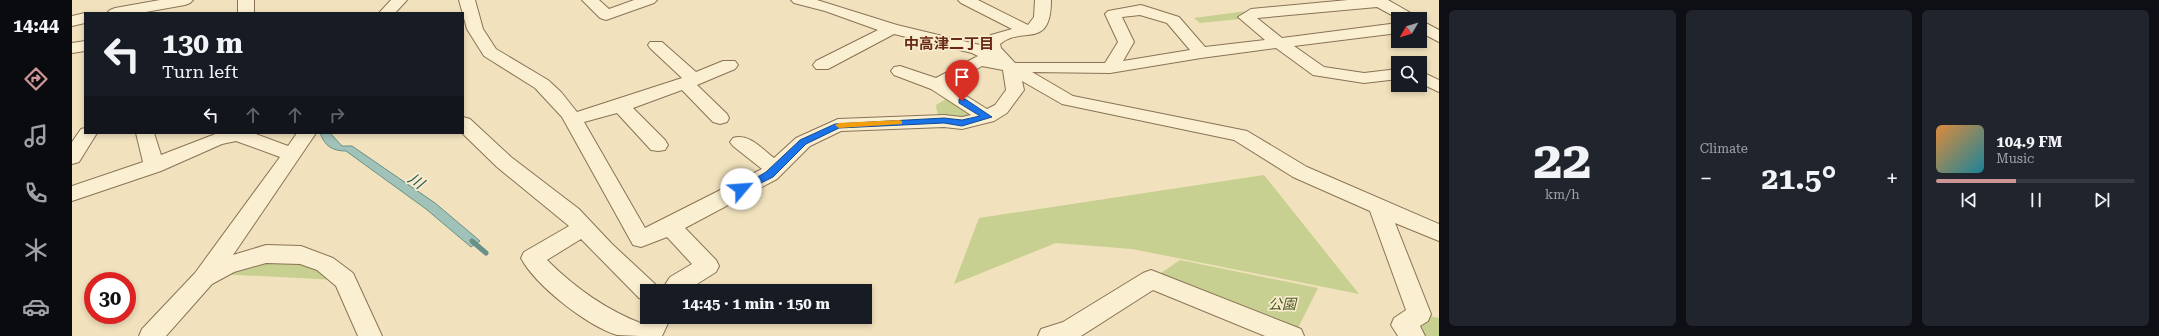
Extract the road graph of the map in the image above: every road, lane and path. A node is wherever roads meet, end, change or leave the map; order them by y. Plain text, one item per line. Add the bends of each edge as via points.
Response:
1 (185, 0) edge
2 (246, 0) edge
3 (399, 0) edge
4 (467, 0) edge
5 (590, 0) edge
6 (650, 0) edge
7 (799, 0) edge
8 (966, 0) edge
9 (1043, 0) edge
10 (120, 12) edge
11 (246, 12) edge
12 (388, 12) edge
13 (1398, 12) edge
14 (84, 18) edge
15 (72, 21) edge
16 (1439, 22) edge
17 (1427, 23) edge
18 (892, 29) junction
19 (1391, 29) edge
20 (1427, 29) edge
21 (1028, 31) junction
22 (1439, 37) edge
23 (1278, 43) junction
24 (656, 45) dead end
25 (84, 46) edge
26 (72, 48) edge
27 (1201, 53) junction
28 (729, 65) dead end
29 (822, 65) dead end
30 (1006, 66) junction
31 (1110, 68) junction
32 (1439, 68) edge
33 (1427, 70) edge
34 (900, 71) dead end
35 (1391, 75) edge
36 (1427, 80) edge
37 (689, 82) junction
38 (937, 85) junction
39 (1439, 87) edge
40 (622, 107) junction
41 (987, 117) junction
42 (720, 118) dead end
43 (574, 119) junction
44 (464, 124) edge
45 (87, 134) edge
46 (145, 134) edge
47 (306, 134) edge
48 (740, 142) dead end
49 (658, 145) dead end
50 (291, 154) junction
51 (72, 157) edge
52 (154, 166) junction
53 (775, 169) junction
54 (72, 194) edge
55 (1379, 208) junction
56 (670, 226) junction
57 (584, 227) junction
58 (1439, 233) edge
59 (203, 279) junction
60 (640, 284) edge
61 (678, 284) edge
62 (656, 324) edge
63 (151, 336) edge
64 (370, 336) edge
65 (645, 336) edge
66 (650, 336) edge
67 (1050, 336) edge
68 (1292, 336) edge
69 (1413, 336) edge

1 - 10 street
2 - 11 street
3 - 12 street
4 - 43 street via 472,24 480,42 488,51 546,88
5 - 6 street via 606,15
7 - 18 street
8 - 21 street
9 - 21 street via 1041,22 1038,27
13 - 23 street via 1380,2 1256,12 1246,17
14 - 15 street
16 - 17 street
18 - 29 street
18 - 30 street via 978,49
19 - 23 street
20 - 22 street
21 - 30 street via 1003,35 992,43 993,49
23 - 27 street
23 - 35 street via 1319,71 1364,78
24 - 37 street
25 - 26 street
27 - 31 street
27 - 31 street via 1172,20 1141,10 1113,14 1126,42
28 - 37 street
30 - 31 street
30 - 38 street via 978,61
30 - 41 street via 1015,90 1001,109
30 - 55 street via 1068,100 1240,135 1300,172
32 - 33 street
34 - 38 street
36 - 39 street
37 - 40 street
37 - 42 street
38 - 41 street
40 - 43 street
40 - 49 street
41 - 53 street via 962,123 944,121 838,126 803,142
43 - 56 street via 641,239
44 - 57 street via 504,162
45 - 51 street
46 - 52 street
47 - 50 street
48 - 53 street
50 - 52 street via 237,134 215,140
50 - 59 street
52 - 54 street
53 - 56 street via 770,174
55 - 58 street
55 - 69 street via 1419,314 1403,325
56 - 61 street via 708,266
57 - 60 street
57 - 65 street via 532,258 566,292 608,321
59 - 63 street
59 - 64 street via 227,265 266,254 301,255 325,264 345,280
62 - 66 street
67 - 68 street via 1070,330 1151,279

